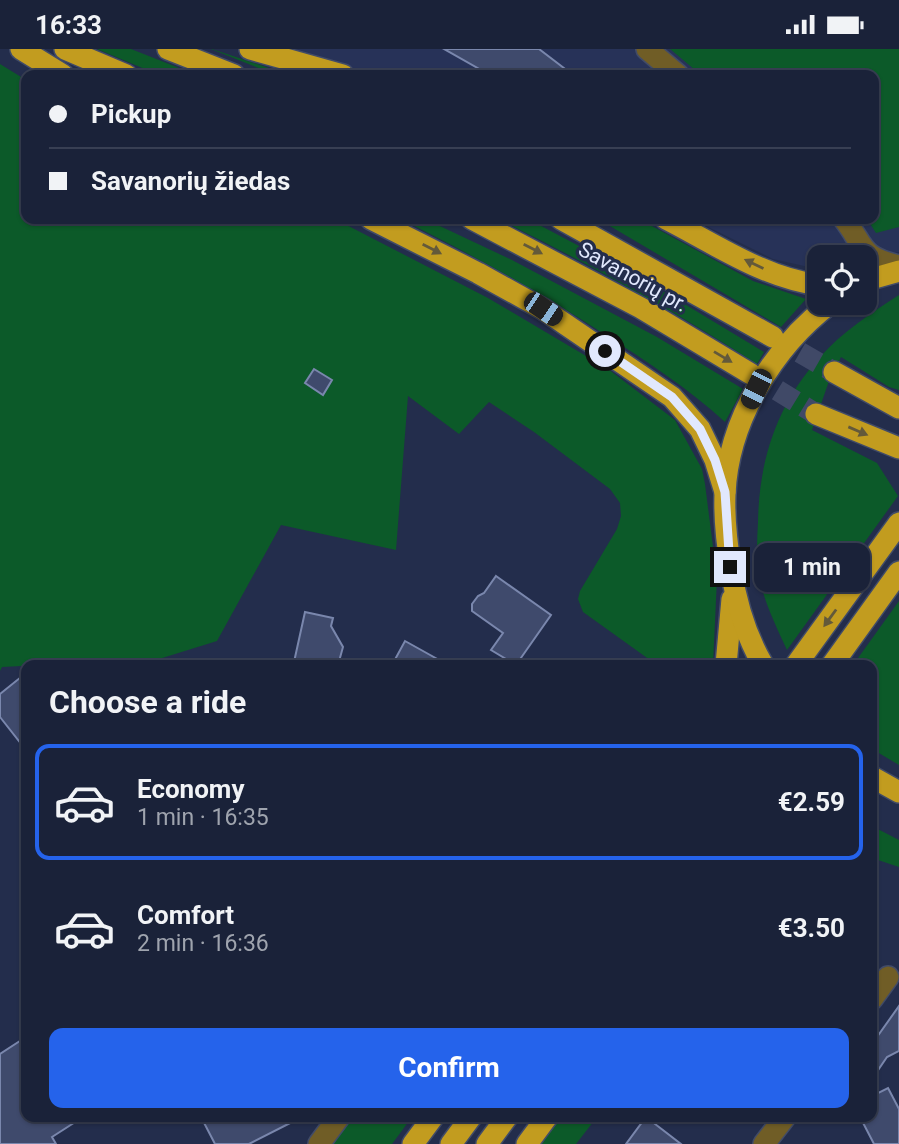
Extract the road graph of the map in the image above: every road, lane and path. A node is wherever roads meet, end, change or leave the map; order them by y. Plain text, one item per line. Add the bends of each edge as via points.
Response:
1 (21, 49) edge
2 (65, 49) edge
3 (168, 49) edge
4 (250, 49) edge
5 (647, 49) edge
6 (55, 70) edge
7 (114, 70) edge
8 (221, 70) edge
9 (326, 70) edge
10 (672, 70) edge
11 (381, 224) edge
12 (482, 224) edge
13 (570, 224) edge
14 (676, 224) edge
15 (846, 224) edge
16 (854, 245) edge
17 (877, 258) edge
18 (899, 268) edge
19 (877, 276) edge
20 (807, 281) edge
21 (818, 315) edge
22 (772, 337) tunnel mouth
23 (834, 372) tunnel mouth
24 (751, 374) tunnel mouth
25 (899, 408) edge
26 (816, 414) tunnel mouth
27 (899, 448) edge
28 (725, 492) junction
29 (899, 523) edge
30 (899, 572) edge
31 (733, 583) junction
32 (726, 660) edge
33 (762, 660) edge
34 (800, 660) edge
35 (836, 660) edge
36 (877, 780) edge
37 (898, 792) edge
38 (877, 793) edge
39 (888, 977) dead end
40 (877, 992) edge
41 (335, 1122) edge
42 (429, 1122) edge
43 (467, 1122) edge
44 (503, 1122) edge
45 (543, 1122) edge
46 (781, 1122) edge
47 (319, 1144) edge
48 (413, 1144) edge
49 (451, 1144) edge
50 (487, 1144) edge
51 (527, 1144) edge
52 (764, 1144) edge

1 - 6 highway
2 - 7 highway
3 - 8 highway
4 - 9 highway
5 - 10 street
11 -> 28 highway via 543,309 672,397 700,429
12 -> 24 highway, Savanorių pr. via 572,270
13 - 22 highway, Savanorių pr.
20 -> 14 highway via 757,266
15 - 16 street
17 - 18 street
18 - 19 highway
21 - 28 highway via 791,340 756,389 734,446
23 - 25 highway
26 -> 27 highway
28 - 31 highway
29 -> 34 highway
30 - 35 highway
31 - 32 highway
31 - 33 highway via 743,621
36 - 37 highway
37 - 38 highway
39 - 40 street
41 - 47 street
42 - 48 highway
43 - 49 highway
44 - 50 highway
45 - 51 highway
46 - 52 street

